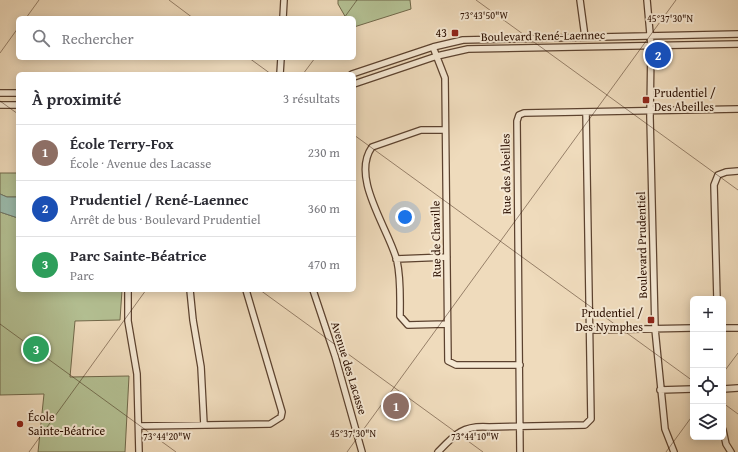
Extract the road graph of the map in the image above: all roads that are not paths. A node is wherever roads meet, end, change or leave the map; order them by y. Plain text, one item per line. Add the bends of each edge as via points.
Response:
1 (284, 0) edge
2 (580, 0) edge
3 (647, 0) edge
4 (283, 16) edge
5 (738, 34) edge
6 (650, 36) junction
7 (585, 37) junction
8 (738, 44) edge
9 (651, 45) junction
10 (434, 47) junction
11 (437, 56) junction
12 (281, 60) edge
13 (280, 72) edge
14 (356, 73) edge
15 (356, 83) edge
16 (0, 93) edge
17 (16, 93) edge
18 (0, 105) edge
19 (16, 105) edge
20 (738, 109) edge
21 (650, 111) junction
22 (586, 112) junction
23 (445, 130) junction
24 (738, 171) edge
25 (447, 257) junction
26 (396, 259) junction
27 (128, 292) edge
28 (190, 292) edge
29 (247, 292) edge
30 (314, 292) edge
31 (717, 296) edge
32 (447, 324) junction
33 (690, 328) edge
34 (726, 328) edge
35 (738, 328) edge
36 (655, 329) junction
37 (590, 330) junction
38 (520, 365) junction
39 (738, 388) edge
40 (690, 389) edge
41 (726, 389) edge
42 (660, 390) junction
43 (204, 425) junction
44 (139, 426) junction
45 (520, 426) junction
46 (725, 440) edge
47 (139, 452) edge
48 (362, 452) edge
49 (438, 452) edge
50 (520, 452) edge
51 (674, 452) edge
52 (732, 452) edge

1 - 4 street
2 - 7 street
3 - 6 street, Boulevard Prudentiel
5 - 6 street, Boulevard René-Laennec
6 - 7 street, Boulevard René-Laennec
6 - 9 street, Boulevard Prudentiel
7 - 10 street, Boulevard René-Laennec via 463,40
8 - 9 street, Boulevard René-Laennec
9 - 11 street, Boulevard René-Laennec via 472,49
9 - 21 street, Boulevard Prudentiel
10 - 11 street, Rue de Chaville
10 - 14 street, Boulevard René-Laennec
11 - 15 street, Boulevard René-Laennec
11 - 23 street, Rue de Chaville via 445,78
12 - 13 street
16 - 17 street
18 - 19 street
20 - 21 street, Rue des Abeilles
21 - 22 street, Rue des Abeilles
21 - 36 street, Boulevard Prudentiel
22 - 37 street
22 - 38 street, Rue des Abeilles via 518,115
23 - 25 street, Rue de Chaville
23 - 26 street via 421,130 372,147 369,152 366,182
24 - 31 street via 718,175 714,185
25 - 26 street
25 - 32 street, Rue de Chaville
26 - 32 street via 400,273 400,316 408,325
27 - 44 street via 128,320 137,374
28 - 43 street via 201,367
29 - 43 street via 282,412 281,417 270,424
30 - 48 street, Avenue des Lacasse
32 - 38 street, Rue de Chaville via 448,360 456,365
33 - 36 street
34 - 35 street
36 - 37 street
36 - 42 street, Boulevard Prudentiel
37 - 45 street via 591,419 584,425
38 - 45 street, Rue des Abeilles
39 - 41 street
40 - 42 street
42 - 51 street, Boulevard Prudentiel via 665,429
43 - 44 street
44 - 47 street
45 - 49 street via 474,426 453,436
45 - 50 street, Rue des Abeilles
46 - 52 street

